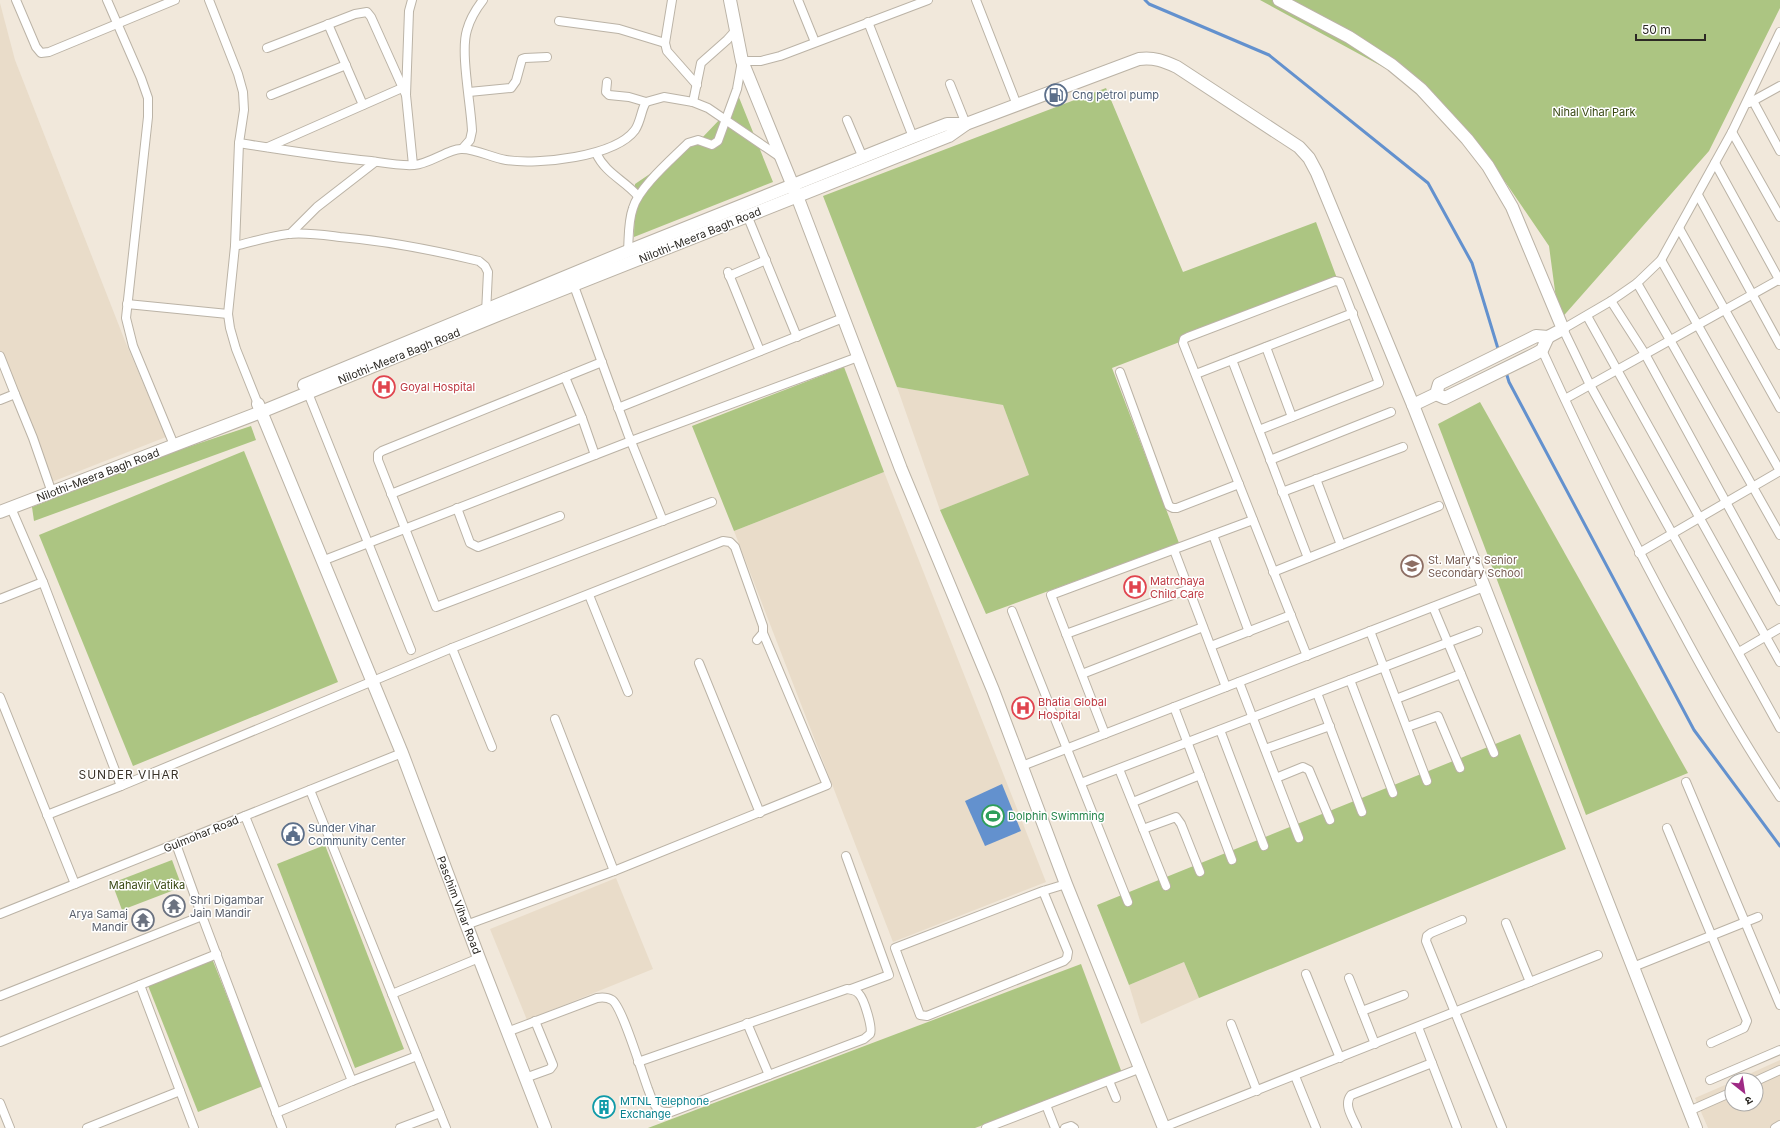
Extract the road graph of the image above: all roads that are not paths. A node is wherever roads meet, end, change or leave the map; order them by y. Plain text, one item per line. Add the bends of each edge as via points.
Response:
1 (16, 0) edge
2 (107, 0) edge
3 (175, 0) edge
4 (210, 0) edge
5 (412, 0) edge
6 (483, 0) edge
7 (672, 0) edge
8 (730, 0) edge
9 (798, 0) edge
10 (976, 0) edge
11 (1279, 0) edge
12 (922, 1) edge
13 (559, 21) dead end
14 (868, 22) junction
15 (116, 23) junction
16 (328, 24) junction
17 (736, 30) junction
18 (1780, 32) edge
19 (815, 42) junction
20 (665, 43) junction
21 (267, 48) dead end
22 (546, 57) dead end
23 (742, 61) junction
24 (346, 65) junction
25 (607, 82) dead end
26 (950, 84) dead end
27 (696, 85) junction
28 (1780, 86) edge
29 (404, 91) junction
30 (469, 92) junction
31 (270, 95) dead end
32 (1753, 101) junction
33 (646, 102) junction
34 (693, 102) junction
35 (363, 105) junction
36 (1017, 105) junction
37 (1743, 106) junction
38 (847, 120) dead end
39 (726, 121) junction
40 (966, 124) junction
41 (1732, 132) junction
42 (913, 137) junction
43 (239, 143) junction
44 (268, 147) junction
45 (463, 148) junction
46 (1780, 151) edge
47 (596, 153) junction
48 (780, 157) junction
49 (863, 158) junction
50 (375, 162) junction
51 (1715, 163) junction
52 (413, 165) junction
53 (794, 191) junction
54 (1698, 195) junction
55 (638, 196) junction
56 (747, 216) junction
57 (1780, 217) edge
58 (1679, 228) junction
59 (290, 234) junction
60 (235, 246) junction
61 (628, 251) junction
62 (766, 260) junction
63 (1661, 260) junction
64 (1780, 280) edge
65 (1637, 283) junction
66 (574, 286) junction
67 (1752, 294) junction
68 (1611, 301) junction
69 (127, 304) junction
70 (1725, 309) junction
71 (1353, 313) junction
72 (228, 314) junction
73 (487, 315) junction
74 (1587, 316) junction
75 (843, 318) junction
76 (1698, 324) junction
77 (1563, 329) junction
78 (797, 337) junction
79 (1548, 337) junction
80 (1670, 340) junction
81 (1780, 345) edge
82 (1266, 347) junction
83 (760, 351) junction
84 (1539, 352) junction
85 (1645, 354) junction
86 (0, 356) edge
87 (858, 357) junction
88 (1232, 360) junction
89 (602, 362) junction
90 (1616, 370) junction
91 (1120, 372) dead end
92 (1196, 374) junction
93 (565, 377) junction
94 (1590, 385) junction
95 (308, 393) junction
96 (15, 394) junction
97 (1436, 394) junction
98 (1565, 398) junction
99 (0, 400) edge
100 (1413, 405) junction
101 (259, 408) junction
102 (618, 408) junction
103 (1780, 408) edge
104 (1391, 412) dead end
105 (1292, 417) junction
106 (582, 418) junction
107 (1258, 430) junction
108 (631, 441) junction
109 (172, 442) junction
110 (1403, 447) dead end
111 (595, 455) junction
112 (1270, 460) junction
113 (1780, 471) edge
114 (1316, 480) junction
115 (1239, 484) junction
116 (1754, 486) junction
117 (50, 487) junction
118 (1282, 492) junction
119 (392, 494) junction
120 (712, 502) dead end
121 (1727, 502) junction
122 (1439, 506) dead end
123 (457, 508) junction
124 (4, 509) edge
125 (560, 516) dead end
126 (1700, 518) junction
127 (1253, 520) junction
128 (663, 521) junction
129 (405, 528) junction
130 (1672, 533) junction
131 (1780, 535) edge
132 (1213, 536) junction
133 (369, 543) junction
134 (1341, 545) junction
135 (1174, 550) junction
136 (1639, 553) junction
137 (1308, 558) junction
138 (322, 561) junction
139 (1273, 572) junction
140 (42, 582) junction
141 (1484, 587) junction
142 (1189, 589) junction
143 (589, 595) junction
144 (0, 599) edge
145 (1780, 601) edge
146 (1433, 607) junction
147 (1012, 611) dead end
148 (1291, 615) junction
149 (1203, 627) junction
150 (1780, 628) edge
151 (1478, 631) dead end
152 (1249, 632) junction
153 (1370, 632) junction
154 (763, 633) junction
155 (1066, 634) junction
156 (1766, 636) junction
157 (757, 640) dead end
158 (1448, 642) junction
159 (1211, 646) junction
160 (452, 648) junction
161 (411, 650) dead end
162 (1738, 652) junction
163 (1307, 656) junction
164 (1780, 662) edge
165 (699, 663) dead end
166 (1384, 667) junction
167 (1082, 674) junction
168 (1461, 674) junction
169 (1350, 680) junction
170 (372, 682) junction
171 (1239, 682) junction
172 (1226, 687) junction
173 (628, 692) dead end
174 (1317, 693) junction
175 (0, 697) edge
176 (1396, 699) junction
177 (1174, 707) junction
178 (1253, 718) junction
179 (555, 719) dead end
180 (1330, 726) junction
181 (1407, 728) junction
182 (1780, 728) edge
183 (1220, 730) junction
184 (1105, 734) junction
185 (1187, 743) junction
186 (492, 747) dead end
187 (1067, 748) junction
188 (1265, 749) junction
189 (402, 753) junction
190 (1494, 754) dead end
191 (1022, 766) junction
192 (1460, 768) dead end
193 (1119, 769) junction
194 (1200, 775) junction
195 (1276, 778) junction
196 (1428, 782) dead end
197 (1686, 782) dead end
198 (1081, 783) junction
199 (121, 786) junction
200 (310, 790) junction
201 (1393, 793) dead end
202 (1780, 797) edge
203 (1132, 802) junction
204 (1362, 812) dead end
205 (760, 813) junction
206 (47, 815) junction
207 (245, 816) junction
208 (1330, 820) dead end
209 (1667, 828) dead end
210 (1143, 829) junction
211 (1299, 838) dead end
212 (176, 844) junction
213 (1264, 846) dead end
214 (846, 856) dead end
215 (1232, 860) dead end
216 (614, 870) junction
217 (1200, 872) dead end
218 (75, 884) junction
219 (1066, 884) junction
220 (1166, 886) dead end
221 (1043, 891) junction
222 (1128, 902) dead end
223 (1, 912) edge
224 (202, 916) junction
225 (1758, 917) dead end
226 (1462, 920) dead end
227 (1744, 922) junction
228 (1506, 923) dead end
229 (466, 926) junction
230 (1711, 935) junction
231 (217, 954) junction
232 (1598, 955) dead end
233 (479, 958) junction
234 (1633, 967) junction
235 (1306, 974) dead end
236 (1349, 978) dead end
237 (1530, 982) junction
238 (140, 985) junction
239 (851, 990) junction
240 (392, 994) junction
241 (1404, 995) dead end
242 (0, 996) edge
243 (1780, 1005) edge
244 (1362, 1011) junction
245 (1454, 1013) junction
246 (535, 1021) junction
247 (747, 1023) junction
248 (1231, 1024) dead end
249 (1418, 1027) junction
250 (507, 1032) junction
251 (0, 1042) edge
252 (1710, 1043) dead end
253 (1375, 1044) junction
254 (1780, 1050) edge
255 (417, 1056) junction
256 (1340, 1058) junction
257 (638, 1062) junction
258 (1432, 1063) junction
259 (1141, 1068) junction
260 (1780, 1070) edge
261 (769, 1075) junction
262 (1295, 1076) junction
263 (1764, 1077) edge
264 (525, 1078) junction
265 (1710, 1080) dead end
266 (352, 1081) junction
267 (1109, 1081) junction
268 (180, 1091) junction
269 (1258, 1091) junction
270 (1724, 1096) edge
271 (1116, 1098) dead end
272 (0, 1103) edge
273 (1046, 1105) junction
274 (1689, 1111) junction
275 (276, 1113) junction
276 (440, 1113) junction
277 (1780, 1125) edge
278 (1693, 1127) edge
279 (10, 1128) edge
280 (87, 1128) edge
281 (194, 1128) edge
282 (282, 1128) edge
283 (400, 1128) edge
284 (446, 1128) edge
285 (545, 1128) edge
286 (986, 1128) edge
287 (1055, 1128) edge
288 (1065, 1128) edge
289 (1074, 1128) edge
290 (1164, 1128) edge
291 (1316, 1128) edge
292 (1357, 1128) edge
293 (1457, 1128) edge
294 (1502, 1128) edge
295 (1775, 1128) edge

1 - 15 street via 41,53 49,52
2 - 15 street
3 - 15 street
4 - 43 street via 243,92 244,110
5 - 29 street via 409,11
6 - 30 street via 473,14 466,31
7 - 20 street
8 - 17 street
9 - 19 street
10 - 36 street
11 - 77 street via 1349,37 1392,65 1421,89 1467,139 1488,166 1512,207
12 - 14 street
13 - 20 street via 619,29
14 - 19 street
14 - 42 street
15 - 69 street via 148,98
16 - 21 street
16 - 24 street
16 - 29 street via 367,12
17 - 23 street
17 - 27 street via 701,63
18 - 37 street
19 - 23 street via 761,61
20 - 27 street via 667,51
22 - 30 street via 522,60 516,81 511,88
23 - 39 street via 737,89
23 - 48 street
24 - 31 street
24 - 35 street
25 - 33 street via 606,92 609,95
26 - 40 street
27 - 34 street
28 - 32 street
29 - 35 street
29 - 52 street
30 - 45 street via 472,131 470,140
32 - 37 street
32 - 46 street
33 - 34 street via 664,97
33 - 47 street via 635,129 626,139
34 - 39 street via 708,108
35 - 44 street
36 - 40 street
36 - 100 street via 1139,59 1149,58 1177,67 1299,147 1309,158 1317,174
37 - 41 street
38 - 49 street
39 - 48 street
39 - 55 street via 716,144 698,140 688,143
40 - 42 street via 947,124
40 - 53 street via 949,136
41 - 51 street
41 - 57 street
42 - 49 street
43 - 44 street
43 - 60 street
44 - 50 street
45 - 47 street via 507,161 533,162
45 - 52 street
47 - 55 street via 604,167 626,183
48 - 53 street
49 - 53 street
50 - 52 street
50 - 59 street via 317,207
51 - 54 street
51 - 64 street
53 - 56 street, Nilothi-Meera Bagh Road
53 - 61 street, Nilothi-Meera Bagh Road
53 - 75 street
54 - 58 street
54 - 67 street
55 - 61 street via 629,226
56 - 62 street
56 - 66 street, Nilothi-Meera Bagh Road
58 - 63 street
58 - 70 street
59 - 60 street
59 - 73 street via 377,240 480,261 488,272
60 - 72 street
61 - 73 street, Nilothi-Meera Bagh Road
62 - 78 street
62 - 83 street via 728,274
63 - 65 street
63 - 76 street
64 - 67 street
65 - 68 street
65 - 80 street
66 - 73 street, Nilothi-Meera Bagh Road
66 - 89 street
67 - 70 street
67 - 81 street
68 - 74 street
68 - 85 street
69 - 72 street
69 - 109 street via 128,330
70 - 76 street
70 - 103 street
71 - 82 street
71 - 92 street via 1342,285 1335,281 1188,337 1183,343
71 - 105 street via 1379,383
72 - 101 street via 236,348
73 - 95 street, Nilothi-Meera Bagh Road
73 - 101 street, Nilothi-Meera Bagh Road
74 - 77 street
74 - 90 street
75 - 78 street
75 - 87 street
76 - 80 street
76 - 113 street
77 - 79 street
77 - 94 street
78 - 83 street
79 - 84 street
79 - 97 street via 1536,336 1439,384
80 - 85 street
80 - 116 street
82 - 88 street
82 - 105 street
83 - 102 street
84 - 97 street via 1445,398
84 - 98 street
85 - 90 street
85 - 121 street
86 - 96 street
87 - 108 street
87 - 191 street
88 - 92 street
88 - 107 street
89 - 93 street
89 - 102 street
90 - 94 street
90 - 126 street
91 - 115 street via 1169,506 1177,508
92 - 115 street
93 - 106 street
93 - 119 street via 382,451 378,454 378,460
94 - 98 street
94 - 130 street
95 - 101 street, Nilothi-Meera Bagh Road
95 - 133 street
96 - 99 street
96 - 117 street
97 - 100 street
98 - 136 street
100 - 141 street
101 - 109 street, Nilothi-Meera Bagh Road
101 - 138 street, Paschim Vihar Road
102 - 108 street
104 - 112 street
105 - 107 street
106 - 111 street
106 - 119 street
107 - 112 street
108 - 111 street
108 - 128 street
109 - 117 street, Nilothi-Meera Bagh Road
109 - 124 street, Nilothi-Meera Bagh Road
110 - 114 street
111 - 123 street
112 - 118 street
113 - 116 street
114 - 118 street
114 - 134 street
115 - 127 street
116 - 121 street
116 - 131 street
117 - 124 street, Nilothi-Meera Bagh Road
118 - 137 street
119 - 129 street
120 - 128 street
121 - 126 street
121 - 145 street
122 - 134 street
123 - 125 street via 470,543 478,547
123 - 129 street
124 - 140 street
126 - 130 street
126 - 156 street
127 - 132 street
127 - 139 street
128 - 129 street via 436,607
129 - 133 street
130 - 136 street
130 - 162 street
132 - 135 street
132 - 152 street
133 - 138 street
133 - 161 street
134 - 137 street
135 - 142 street
135 - 155 street via 1052,596
136 - 202 street via 1733,724
137 - 139 street
138 - 170 street, Paschim Vihar Road
139 - 148 street
140 - 144 street
140 - 199 street
141 - 146 street
141 - 234 street
142 - 149 street
142 - 155 street
143 - 154 street via 723,541 730,542 735,547 763,626
143 - 160 street
143 - 173 street
146 - 153 street
146 - 158 street
147 - 187 street
148 - 152 street
148 - 163 street
149 - 159 street
149 - 167 street
150 - 156 street
151 - 158 street
152 - 159 street
153 - 163 street
153 - 166 street
154 - 157 street
154 - 205 street via 827,785
155 - 167 street
156 - 162 street
156 - 164 street
158 - 166 street
158 - 168 street
159 - 172 street
160 - 170 street
160 - 186 street
162 - 182 street
163 - 171 street
165 - 205 street
166 - 169 street
166 - 176 street
167 - 184 street
168 - 176 street
168 - 190 street
169 - 174 street
169 - 201 street
170 - 189 street, Paschim Vihar Road
170 - 199 street
171 - 172 street
171 - 178 street
172 - 177 street
174 - 178 street
174 - 180 street
175 - 206 street
176 - 181 street
177 - 184 street
177 - 185 street
178 - 183 street
178 - 188 street
179 - 216 street
180 - 188 street
180 - 204 street
181 - 192 street via 1438,716
181 - 196 street
183 - 185 street
183 - 213 street
184 - 187 street
185 - 193 street
185 - 194 street
187 - 191 street
187 - 198 street
188 - 195 street
189 - 200 street, Gulmohar Road
189 - 229 street, Paschim Vihar Road
191 - 219 street
193 - 198 street
193 - 203 street
194 - 203 street
194 - 215 street
195 - 208 street via 1306,767
195 - 211 street
197 - 227 street
198 - 222 street
199 - 206 street
200 - 207 street, Gulmohar Road
200 - 240 street
203 - 210 street
205 - 216 street
206 - 218 street
207 - 212 street, Gulmohar Road
207 - 266 street
209 - 230 street
210 - 217 street via 1176,817
210 - 220 street
212 - 218 street, Gulmohar Road
212 - 224 street
214 - 239 street via 889,975
216 - 229 street
218 - 223 street, Gulmohar Road
219 - 221 street
219 - 259 street
221 - 221 street via 895,948 920,1015 927,1016 1067,958 1068,952
224 - 231 street
224 - 242 street
225 - 227 street
226 - 245 street via 1431,933 1426,941
227 - 230 street
227 - 243 street
228 - 237 street
229 - 233 street, Paschim Vihar Road
230 - 234 street
230 - 252 street via 1747,1021 1744,1028
231 - 238 street
231 - 275 street
232 - 237 street
233 - 240 street
233 - 250 street, Paschim Vihar Road
234 - 274 street
235 - 256 street
236 - 244 street
237 - 245 street
238 - 251 street
238 - 268 street
239 - 247 street via 844,990
239 - 261 street via 858,992 862,999 871,1027 868,1037
240 - 255 street
241 - 244 street
244 - 253 street
245 - 249 street
245 - 294 street
246 - 250 street
246 - 257 street via 606,997 613,1000 619,1008
246 - 264 street via 553,1066
247 - 257 street
247 - 261 street
248 - 269 street
249 - 253 street
249 - 258 street
250 - 264 street, Paschim Vihar Road
253 - 256 street
254 - 265 street
255 - 266 street
255 - 276 street
256 - 262 street
257 - 261 street via 654,1104 658,1110 664,1112 671,1112
258 - 292 street via 1351,1095 1347,1099 1347,1105
258 - 293 street
259 - 267 street
259 - 290 street
260 - 263 street
262 - 269 street
262 - 291 street
264 - 285 street, Paschim Vihar Road
266 - 275 street
267 - 271 street
267 - 273 street
268 - 280 street
268 - 281 street
269 - 290 street
270 - 274 street
272 - 279 street
273 - 286 street
273 - 287 street
274 - 278 street
275 - 282 street
276 - 283 street
276 - 284 street
277 - 295 street
288 - 289 street

